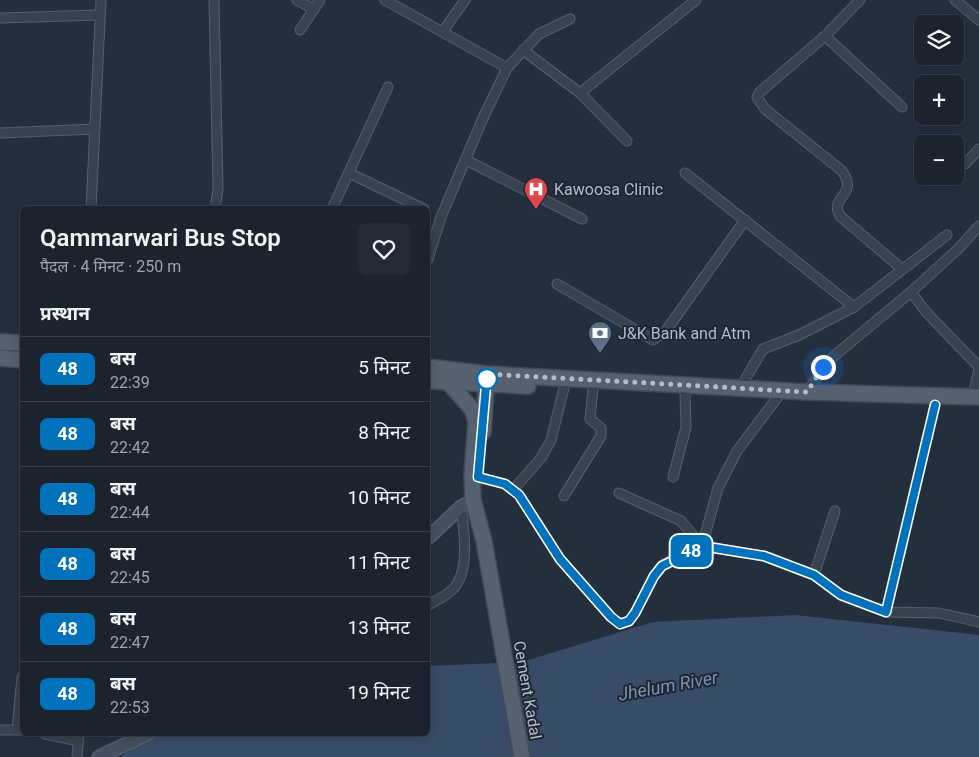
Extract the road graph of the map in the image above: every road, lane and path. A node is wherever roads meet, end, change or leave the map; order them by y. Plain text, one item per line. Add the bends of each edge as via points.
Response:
1 (101, 0) edge
2 (214, 0) edge
3 (297, 0) edge
4 (320, 0) edge
5 (386, 0) edge
6 (466, 0) edge
7 (696, 0) edge
8 (860, 0) edge
9 (954, 0) edge
10 (313, 9) junction
11 (100, 15) junction
12 (0, 18) edge
13 (570, 19) dead end
14 (979, 20) edge
15 (300, 30) dead end
16 (443, 31) junction
17 (825, 36) junction
18 (523, 50) junction
19 (507, 68) junction
20 (388, 87) dead end
21 (580, 93) junction
22 (902, 107) dead end
23 (95, 129) junction
24 (0, 133) edge
25 (627, 141) dead end
26 (979, 149) edge
27 (466, 160) junction
28 (965, 164) dead end
29 (349, 173) junction
30 (685, 173) dead end
31 (91, 206) edge
32 (216, 206) edge
33 (333, 206) edge
34 (418, 206) edge
35 (430, 212) edge
36 (440, 217) junction
37 (582, 219) dead end
38 (745, 220) junction
39 (979, 226) edge
40 (947, 235) dead end
41 (430, 252) edge
42 (902, 269) junction
43 (557, 284) dead end
44 (911, 292) junction
45 (854, 307) junction
46 (0, 342) edge
47 (20, 344) edge
48 (0, 358) edge
49 (20, 360) edge
50 (430, 367) edge
51 (979, 368) edge
52 (487, 379) junction
53 (430, 381) edge
54 (448, 382) junction
55 (564, 388) junction
56 (740, 388) junction
57 (593, 389) junction
58 (807, 392) junction
59 (685, 393) junction
60 (777, 398) junction
61 (977, 400) edge
62 (935, 405) junction
63 (673, 477) dead end
64 (474, 478) junction
65 (513, 490) junction
66 (619, 492) dead end
67 (564, 496) dead end
68 (467, 503) junction
69 (835, 510) dead end
70 (430, 536) edge
71 (702, 546) junction
72 (814, 575) junction
73 (430, 604) edge
74 (886, 612) junction
75 (979, 622) edge
76 (0, 730) edge
77 (20, 730) edge
78 (62, 736) edge
79 (143, 736) edge
80 (79, 738) edge
81 (77, 757) edge
82 (99, 757) edge
83 (522, 757) edge

1 - 11 street
2 - 32 street
3 - 10 street
4 - 10 street
5 - 16 street
6 - 16 street
7 - 21 street
8 - 17 street
9 - 14 street
10 - 15 street
11 - 12 street
11 - 23 street
13 - 18 street via 539,34
16 - 19 street
17 - 22 street
17 - 42 street via 757,97 765,109 841,170 849,184 836,211
18 - 19 street
18 - 21 street
19 - 27 street
20 - 29 street
21 - 25 street
23 - 24 street
23 - 31 street
26 - 28 street
27 - 36 street
27 - 37 street
29 - 33 street
29 - 34 street
30 - 38 street
35 - 36 street
36 - 41 street
38 - 43 street via 665,332 653,340
38 - 45 street
39 - 44 street
40 - 42 street
42 - 45 street
44 - 51 street
44 - 58 street via 828,360
45 - 56 street via 763,349
46 - 47 main road
48 - 49 main road
50 - 52 main road
51 - 61 street
52 - 54 main road
52 - 55 main road
52 - 56 main road
52 - 64 main road
53 - 54 main road
54 - 64 main road via 475,416
55 - 57 main road
55 - 65 street via 551,440 541,458
56 - 58 main road
57 - 59 main road
57 - 67 street via 590,419 601,428 601,436
58 - 61 main road
59 - 60 main road
59 - 63 street via 686,427
60 - 62 main road
60 - 71 street via 738,451 718,488
61 - 62 main road
62 - 74 street
64 - 65 street via 505,484
64 - 68 main road, Cement Kadal
65 - 71 street via 560,559 620,624 629,621 635,613 662,566
66 - 71 street via 681,521
68 - 70 street
68 - 73 street via 461,576 444,597
68 - 83 main road, Cement Kadal via 484,542
69 - 72 street
71 - 72 street via 764,556
72 - 74 street via 841,595
74 - 75 street via 939,613
76 - 77 street
78 - 80 street
79 - 82 street
80 - 81 street

